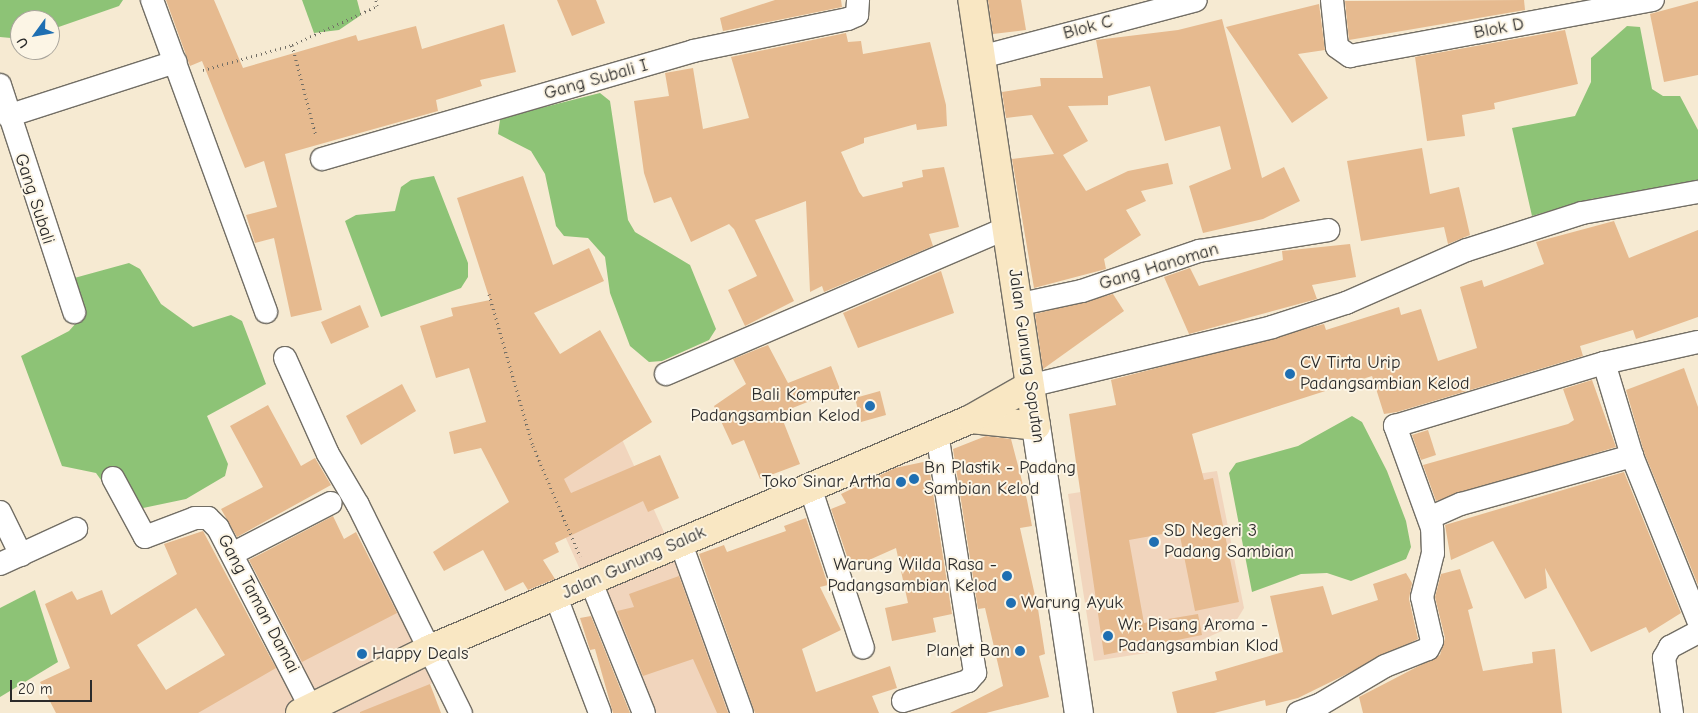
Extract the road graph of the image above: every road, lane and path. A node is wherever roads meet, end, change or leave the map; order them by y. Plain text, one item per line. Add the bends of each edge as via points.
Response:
1 (152, 0) edge
2 (376, 0) edge
3 (858, 0) edge
4 (972, 0) edge
5 (1196, 0) edge
6 (1332, 0) edge
7 (1653, 0) edge
8 (1131, 8) edge
9 (292, 45) junction
10 (981, 57) junction
11 (178, 69) junction
12 (0, 85) edge
13 (8, 116) junction
14 (322, 159) joint
15 (1698, 192) edge
16 (1005, 229) junction
17 (1328, 230) dead end
18 (490, 294) dead end
19 (1021, 304) junction
20 (74, 312) dead end
21 (266, 312) dead end
22 (1698, 342) edge
23 (285, 358) dead end
24 (1604, 363) junction
25 (666, 374) dead end
26 (1029, 386) junction
27 (971, 419) junction
28 (1036, 426) junction
29 (937, 434) junction
30 (1632, 456) junction
31 (113, 478) dead end
32 (810, 487) junction
33 (331, 503) dead end
34 (0, 512) edge
35 (1428, 518) junction
36 (76, 528) dead end
37 (680, 541) junction
38 (232, 554) junction
39 (20, 555) junction
40 (0, 564) edge
41 (591, 582) junction
42 (556, 597) junction
43 (1698, 620) edge
44 (1698, 632) edge
45 (863, 648) dead end
46 (430, 649) junction
47 (902, 701) dead end
48 (305, 709) edge
49 (461, 713) edge
50 (600, 713) edge
51 (644, 713) edge
52 (742, 713) edge
53 (1079, 713) edge
54 (1298, 713) edge
55 (1670, 713) edge

1 - 11 street
2 - 9 path via 377,6
3 - 14 street, Gang Subali I via 857,15 848,19 693,51
4 - 10 main road, Jalan Gunung Soputan
5 - 8 street, Blok C
6 - 7 street, Blok D via 1337,47 1344,55
8 - 10 street, Blok C
9 - 11 path
9 - 14 path
10 - 16 main road, Jalan Gunung Soputan
11 - 13 street
11 - 21 street
12 - 13 street, Gang Subali
13 - 20 street, Gang Subali
15 - 26 street via 1582,213 1467,250 1346,303 1272,327
16 - 19 main road, Jalan Gunung Soputan
16 - 25 street
17 - 19 street, Gang Hanoman via 1199,251 1082,290
18 - 41 path via 532,446
19 - 26 main road, Jalan Gunung Soputan
22 - 24 street
23 - 46 street via 328,454 358,505
24 - 30 street
24 - 35 street via 1395,426
26 - 27 main road, Jalan Gunung Salak
26 - 28 main road, Jalan Gunung Soputan
27 - 28 main road, Jalan Gunung Salak
27 - 29 main road, Jalan Gunung Salak
28 - 53 street, Jalan Gunung Soputan
29 - 32 main road, Jalan Gunung Salak
29 - 47 street via 975,673 968,681
30 - 35 street via 1460,504
30 - 43 street
31 - 38 street, Gang Taman Damai via 140,534 145,537 195,518 208,518
32 - 37 main road, Jalan Gunung Salak
32 - 45 street
33 - 38 street
34 - 39 street
35 - 54 street via 1433,553 1422,597 1430,645
36 - 39 street
37 - 41 main road, Jalan Gunung Salak
37 - 52 street
38 - 48 street, Gang Taman Damai
39 - 40 street
41 - 42 main road, Jalan Gunung Salak
41 - 51 street
42 - 46 main road, Jalan Gunung Salak
42 - 50 street
44 - 55 street via 1666,651
46 - 48 main road, Jalan Gunung Salak
46 - 49 street

